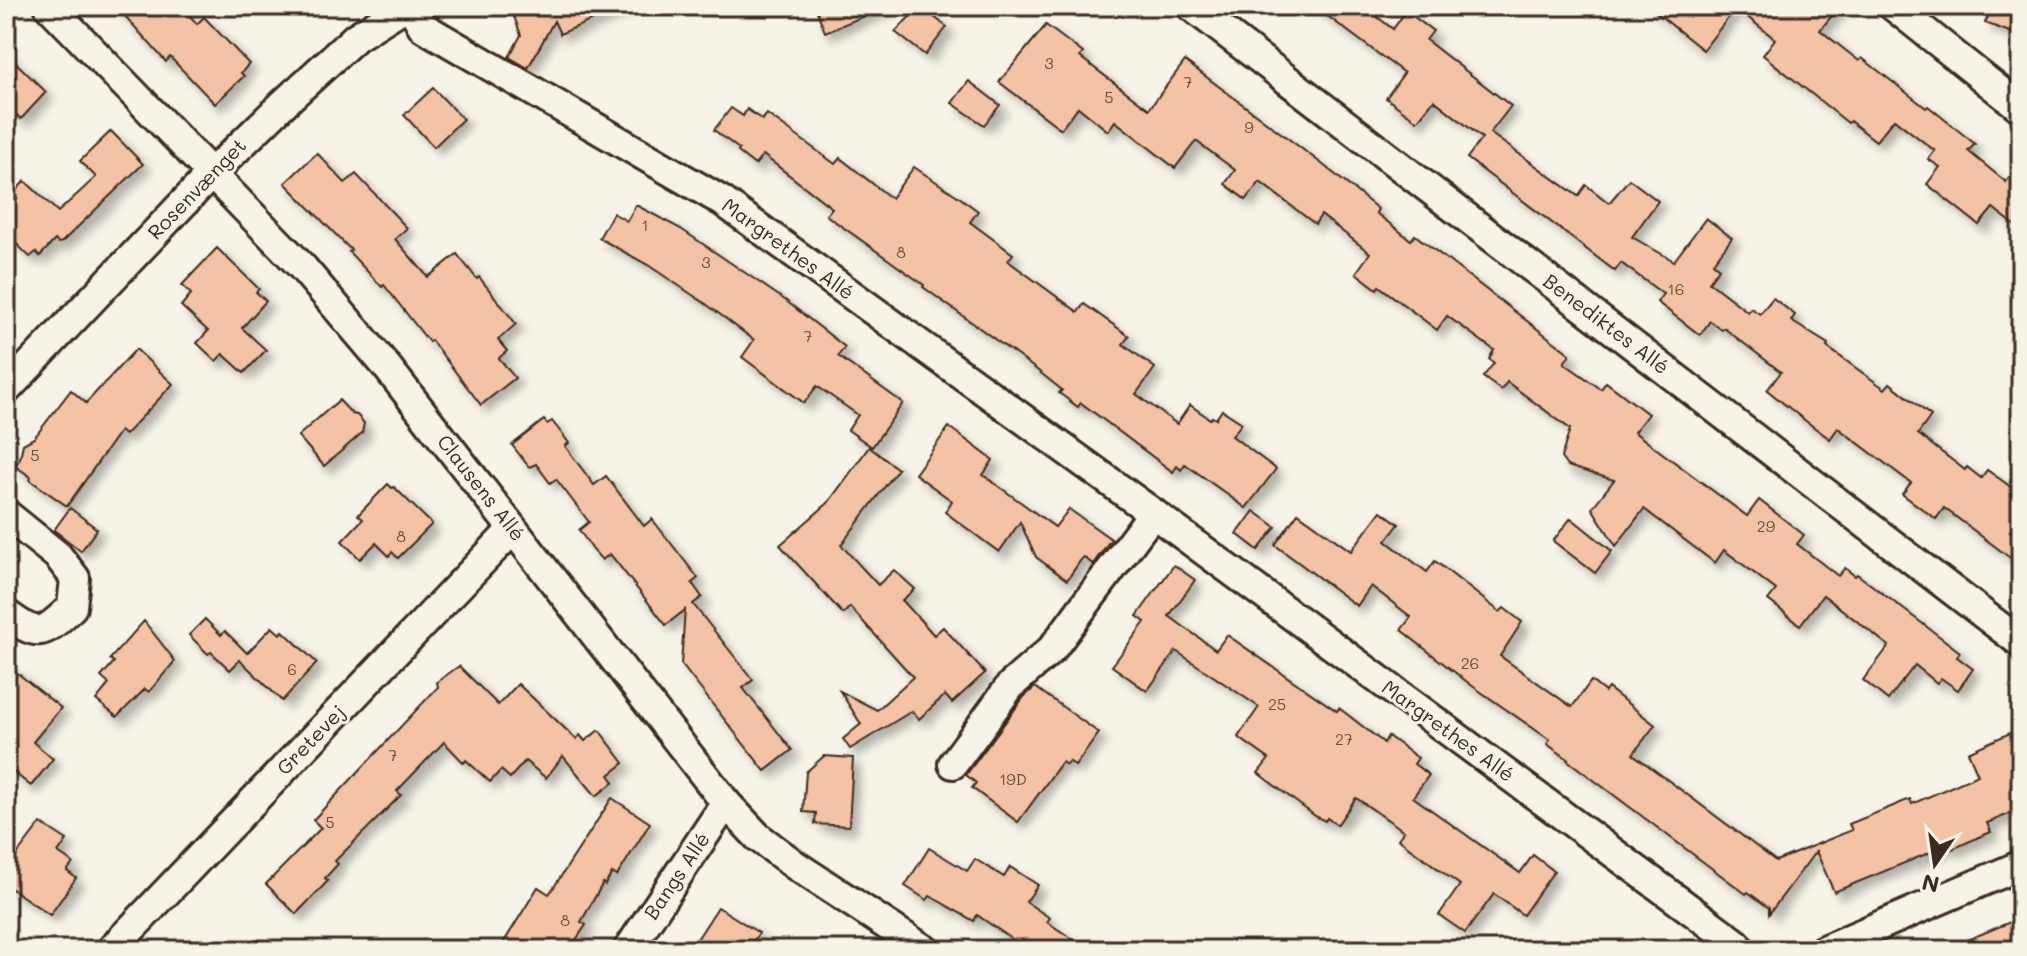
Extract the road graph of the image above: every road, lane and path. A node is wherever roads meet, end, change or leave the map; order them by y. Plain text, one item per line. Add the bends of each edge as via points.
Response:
1 (49, 6) edge
2 (405, 6) edge
3 (411, 6) edge
4 (1191, 6) edge
5 (1893, 6) edge
6 (2021, 108) edge
7 (212, 173) junction
8 (6, 390) edge
9 (1153, 513) junction
10 (6, 514) edge
11 (512, 530) junction
12 (6, 614) edge
13 (2021, 643) edge
14 (953, 764) dead end
15 (726, 803) junction
16 (2021, 865) edge
17 (111, 950) edge
18 (628, 950) edge
19 (925, 950) edge
20 (1740, 950) edge
21 (1823, 950) edge

1 - 7 street, Clausens Allé
2 - 7 street, Rosenvænget via 356,37
3 - 9 street, Margrethes Allé via 423,27 722,201
4 - 13 street, Benediktes Allé
5 - 6 street
7 - 8 street, Rosenvænget
7 - 11 street, Clausens Allé via 387,367
9 - 14 street via 1052,649 1011,685
9 - 20 street, Margrethes Allé
10 - 12 street via 58,556 75,578 72,607 48,629 30,630
11 - 15 street, Clausens Allé
11 - 17 street, Gretevej
15 - 18 street, Bangs Allé
15 - 19 street, Clausens Allé via 795,865
16 - 21 street

